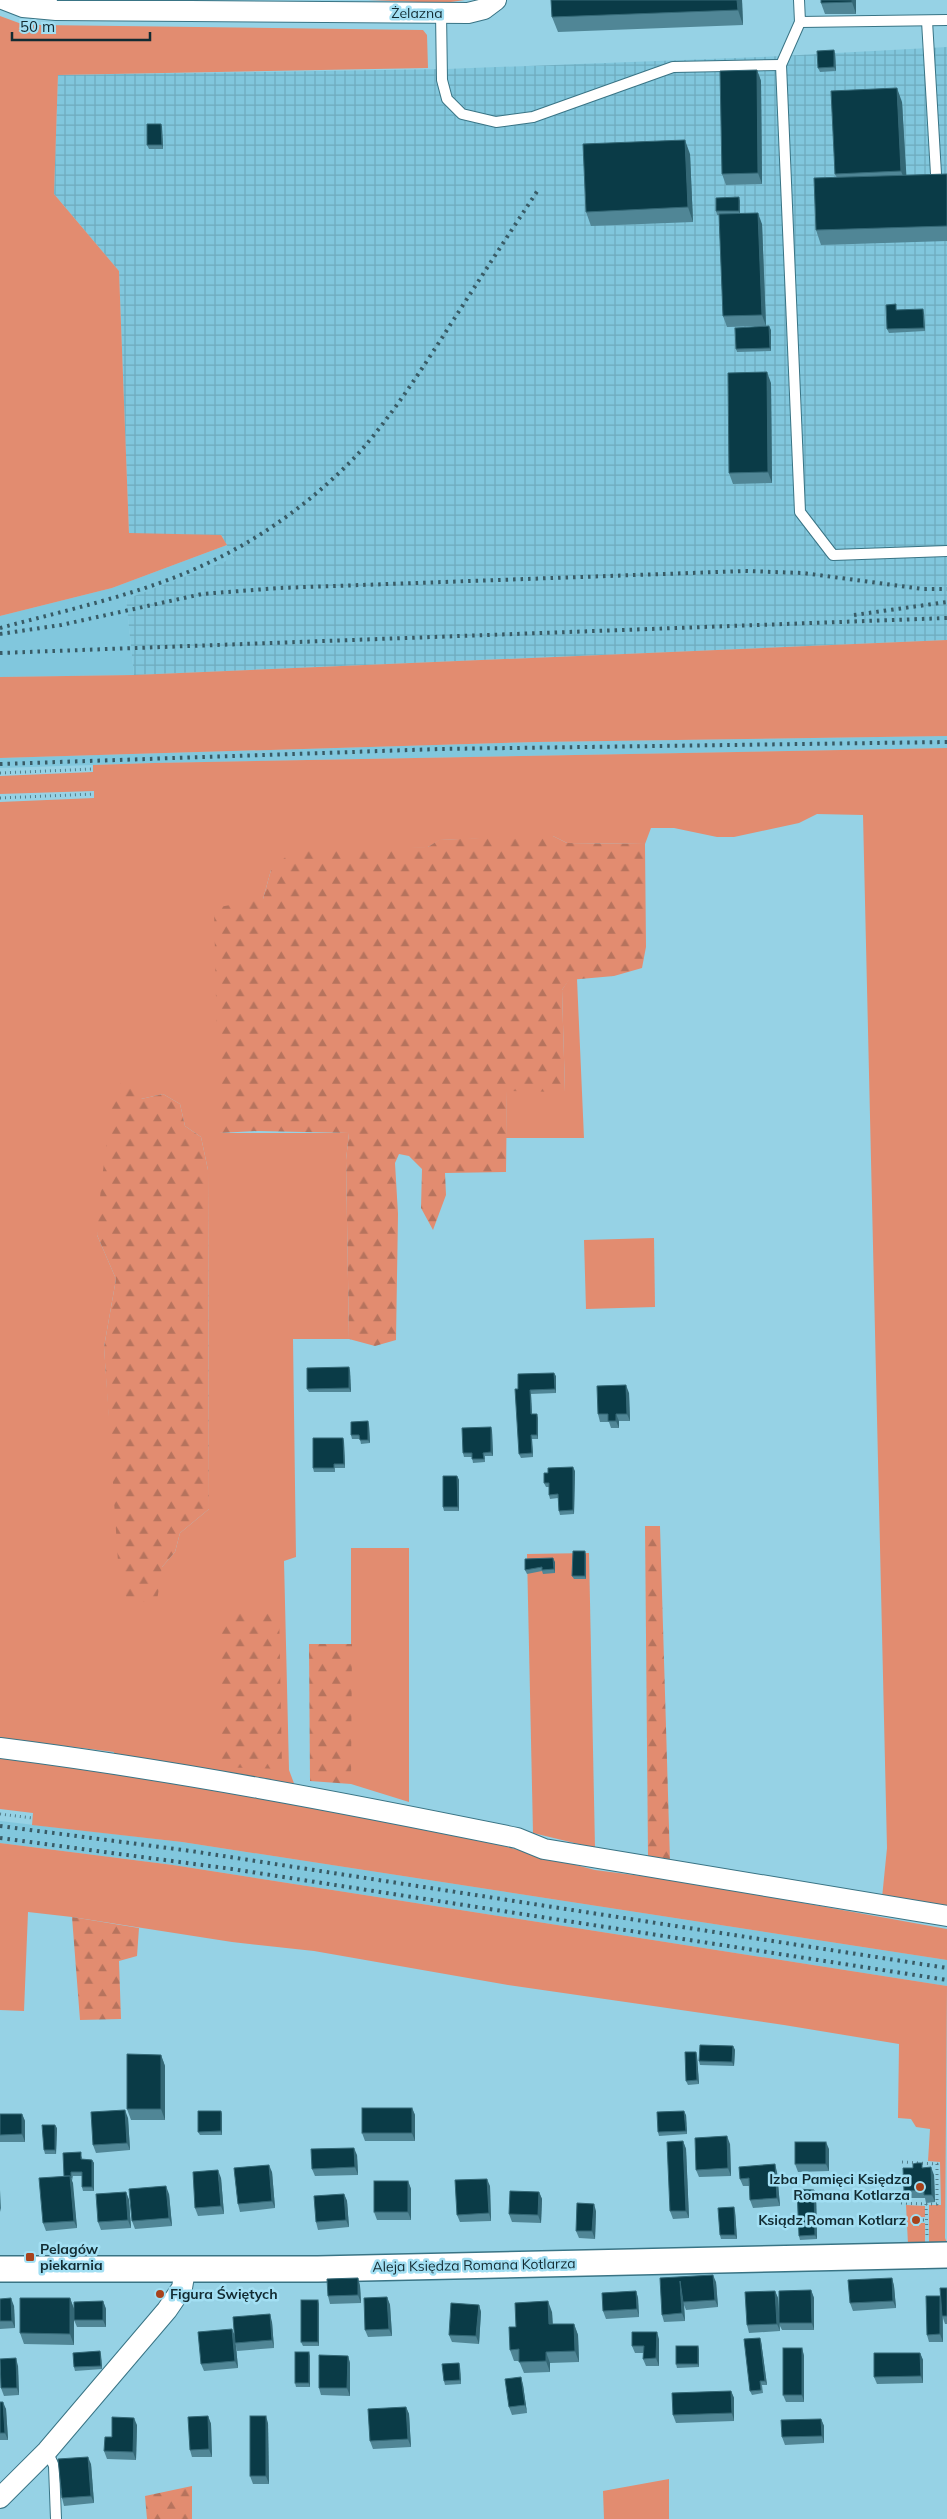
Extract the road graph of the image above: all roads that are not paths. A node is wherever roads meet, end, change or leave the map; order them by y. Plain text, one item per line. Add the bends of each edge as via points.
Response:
1 (5, 0) edge
2 (496, 0) edge
3 (799, 0) edge
4 (441, 13) junction
5 (947, 20) edge
6 (927, 21) junction
7 (800, 22) junction
8 (781, 65) junction
9 (936, 174) edge
10 (947, 551) edge
11 (0, 1748) edge
12 (947, 1916) edge
13 (947, 2255) edge
14 (0, 2269) edge
15 (185, 2270) junction
16 (47, 2451) junction
17 (0, 2498) edge
18 (56, 2519) edge

1 - 4 street, Żelazna via 56,10
2 - 4 street, Żelazna via 476,12
3 - 7 lane
4 - 8 lane via 442,80 447,99 462,114 496,122 533,117 673,67
5 - 6 lane
6 - 7 lane
6 - 9 lane
7 - 8 lane
8 - 10 lane via 800,512 833,555
11 - 12 street via 311,1797 517,1838 544,1849
13 - 15 street, Aleja Księdza Romana Kotlarza
14 - 15 street, Aleja Księdza Romana Kotlarza
15 - 16 street via 182,2288 167,2310
16 - 17 street
16 - 18 lane via 54,2466

